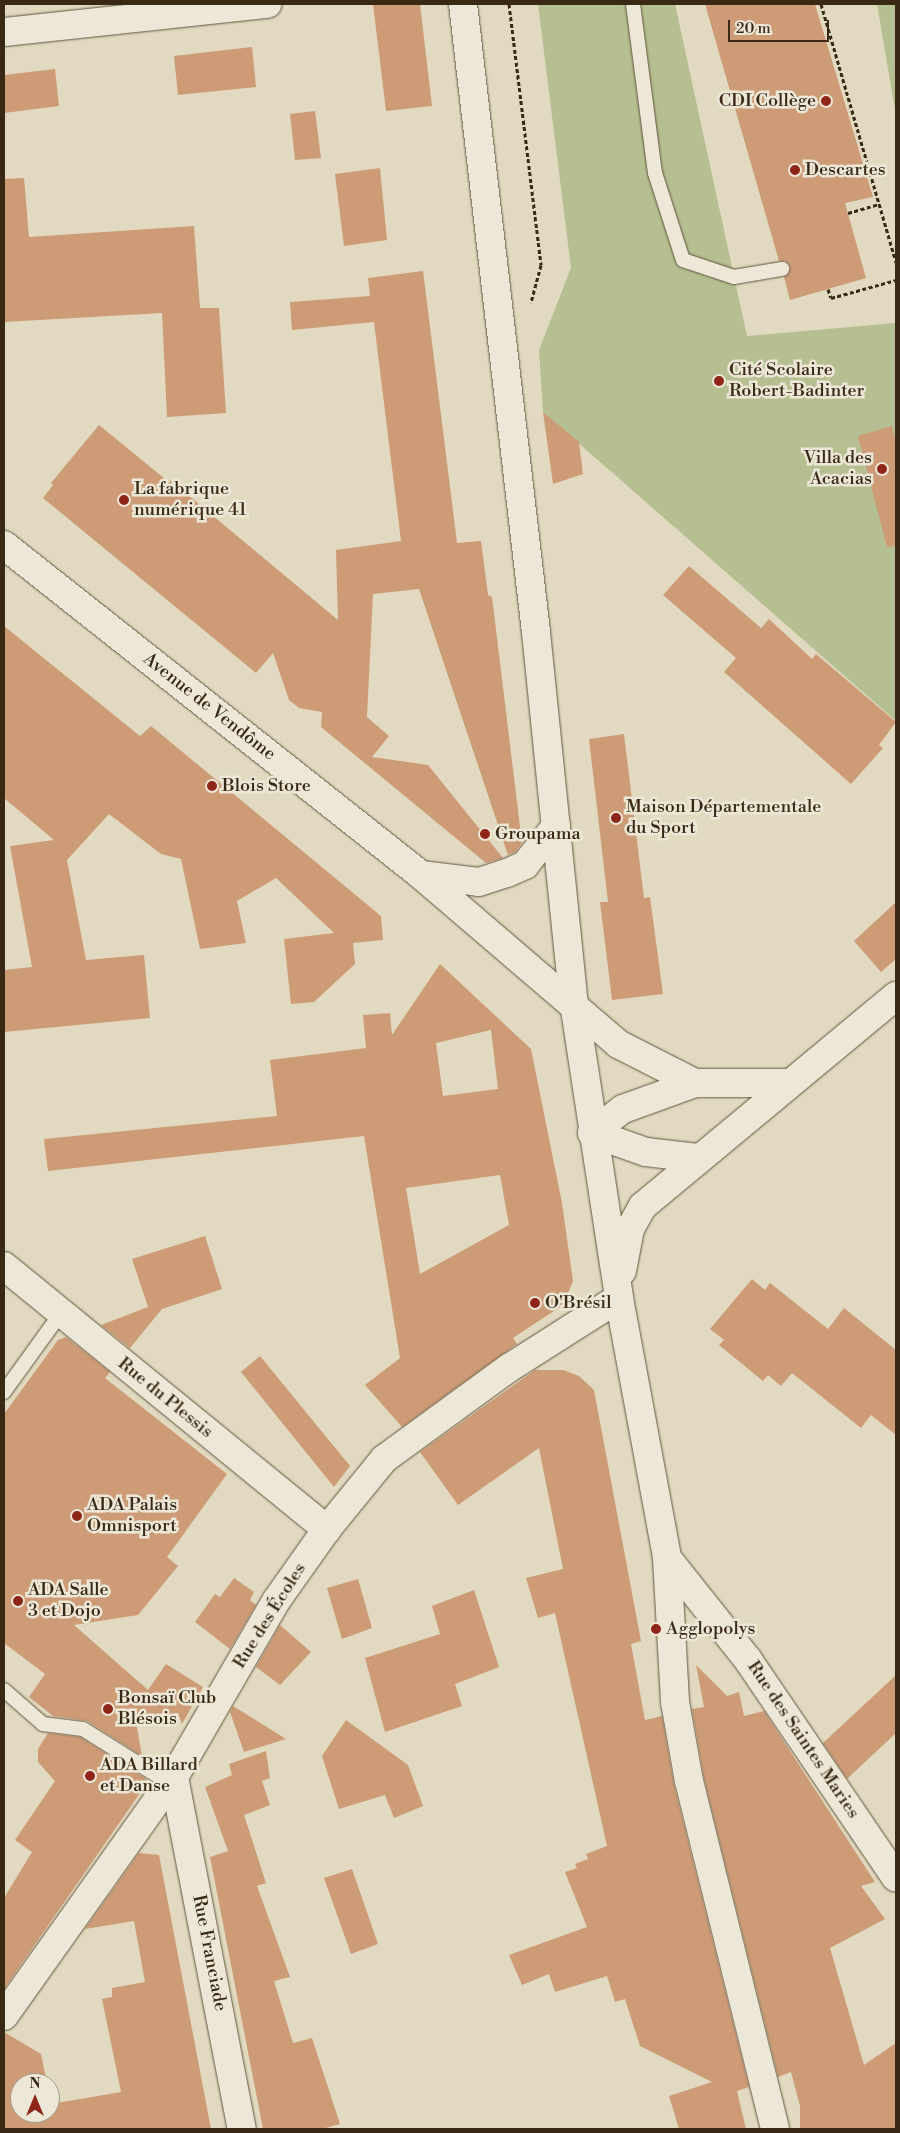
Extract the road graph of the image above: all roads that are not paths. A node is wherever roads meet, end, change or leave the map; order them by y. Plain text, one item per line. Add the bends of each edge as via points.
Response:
1 (268, 4) edge
2 (463, 4) edge
3 (633, 4) edge
4 (4, 32) edge
5 (782, 269) dead end
6 (4, 545) edge
7 (556, 826) junction
8 (421, 875) junction
9 (896, 996) edge
10 (574, 1003) junction
11 (695, 1083) junction
12 (790, 1083) junction
13 (592, 1133) junction
14 (698, 1158) junction
15 (4, 1266) edge
16 (619, 1298) junction
17 (61, 1313) junction
18 (4, 1392) edge
19 (327, 1529) junction
20 (667, 1558) junction
21 (4, 1690) edge
22 (172, 1780) junction
23 (896, 1878) edge
24 (4, 2016) edge
25 (242, 2129) edge
26 (775, 2129) edge

1 - 4 main road
2 - 7 main road
3 - 5 lane via 655,173 683,260 734,277
6 - 8 main road, Avenue de Vendôme
7 - 8 main road via 525,865 507,873 480,882
7 - 10 main road
8 - 10 main road, Avenue de Vendôme
9 - 12 main road
10 - 11 main road, Avenue de Vendôme via 632,1054
10 - 13 main road
11 - 12 main road
11 - 13 main road via 623,1110
12 - 14 main road
13 - 14 main road via 646,1152
13 - 16 main road
14 - 16 main road via 643,1206 630,1229
15 - 17 main road, Rue du Plessis
16 - 19 main road, Rue des Écoles via 509,1368 384,1459
16 - 20 main road
17 - 18 lane
17 - 19 main road, Rue du Plessis
19 - 22 main road, Rue des Écoles via 276,1601
20 - 23 main road, Rue des Saintes Maries via 748,1660
20 - 26 main road via 675,1702 689,1781
21 - 22 lane via 43,1724 83,1729
22 - 24 main road, Rue des Écoles
22 - 25 main road, Rue Franciade

